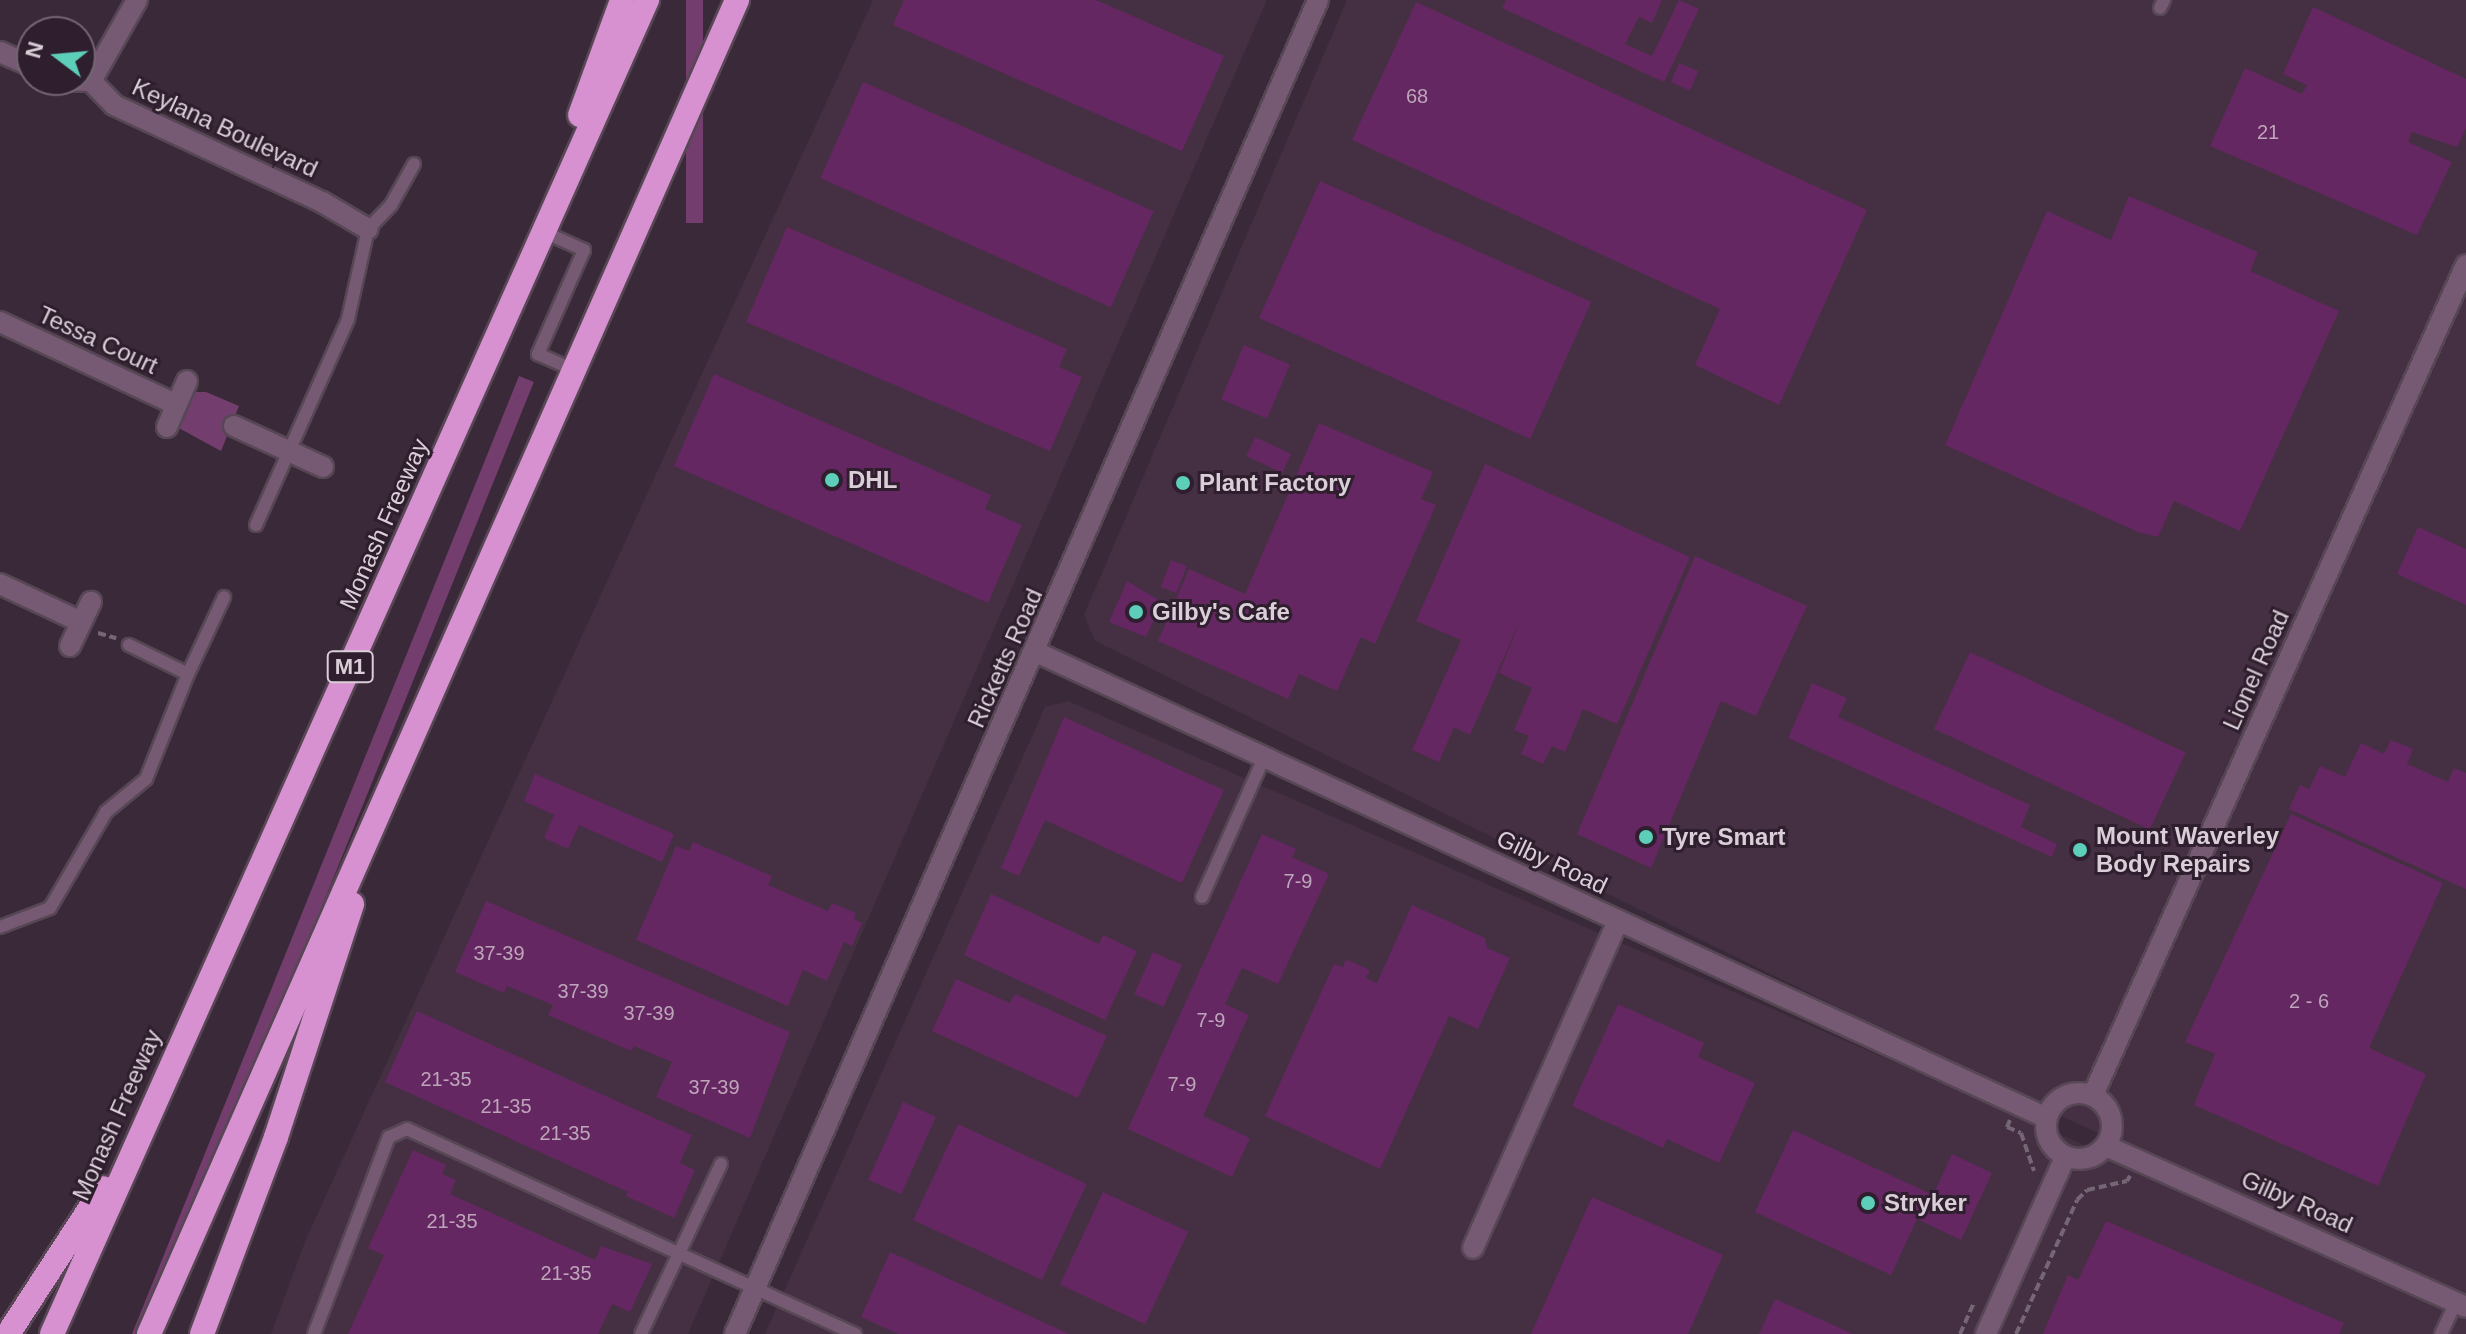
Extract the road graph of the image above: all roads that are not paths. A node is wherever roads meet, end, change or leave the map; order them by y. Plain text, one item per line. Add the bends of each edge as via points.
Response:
1 (137, 0) edge
2 (622, 0) edge
3 (647, 0) edge
4 (737, 0) edge
5 (754, 0) edge
6 (1318, 0) edge
7 (96, 72) edge
8 (96, 86) edge
9 (414, 164) dead end
10 (368, 229) junction
11 (544, 232) junction
12 (2466, 265) edge
13 (512, 306) junction
14 (0, 322) edge
15 (574, 370) junction
16 (187, 381) dead end
17 (175, 404) junction
18 (234, 426) dead end
19 (167, 427) dead end
20 (289, 451) junction
21 (323, 467) dead end
22 (256, 525) dead end
23 (0, 584) edge
24 (224, 597) dead end
25 (91, 602) dead end
26 (79, 621) junction
27 (129, 645) road end
28 (70, 646) dead end
29 (1036, 652) junction
30 (188, 674) junction
31 (1264, 758) junction
32 (391, 784) junction
33 (1202, 897) dead end
34 (1618, 921) junction
35 (0, 927) edge
36 (2093, 1095) junction
37 (2047, 1118) junction
38 (141, 1130) junction
39 (2106, 1146) junction
40 (2065, 1157) junction
41 (721, 1164) dead end
42 (1473, 1248) dead end
43 (680, 1253) junction
44 (756, 1287) junction
45 (2461, 1305) edge
46 (8, 1334) edge
47 (52, 1334) edge
48 (149, 1334) edge
49 (202, 1334) edge
50 (314, 1334) edge
51 (641, 1334) edge
52 (735, 1334) edge
53 (855, 1334) edge
54 (1986, 1334) edge
55 (2441, 1334) edge

1 - 7 street
2 - 13 highway
3 - 11 highway, Monash Freeway / M1
4 - 15 highway
5 - 15 highway
6 - 29 street, Ricketts Road
8 - 10 street, Keylana Boulevard via 114,105 322,202
9 - 10 lane via 391,205
10 - 20 lane via 348,319
11 - 13 highway, Monash Freeway / M1
11 - 15 lane via 584,250 538,354
12 - 36 street, Lionel Road
13 - 38 highway, Monash Freeway / M1
14 - 17 street, Tessa Court
15 - 32 highway
16 - 17 street, Tessa Court
17 - 19 street, Tessa Court
18 - 20 street
20 - 21 street
20 - 22 lane
23 - 26 street
24 - 30 lane
25 - 26 street
26 - 28 street
27 - 30 lane
29 - 31 street, Gilby Road
29 - 44 street, Ricketts Road
30 - 35 lane via 146,779 106,812 50,908
31 - 33 lane
31 - 34 street, Gilby Road
32 - 48 highway
32 - 49 highway via 276,1137
34 - 37 street, Gilby Road
34 - 42 street
36 - 37 street via 2059,1099
36 - 39 street via 2113,1122
37 - 40 street via 2049,1141
38 - 46 highway
38 - 47 highway, Monash Freeway / M1
39 - 40 street via 2088,1159
39 - 45 street, Gilby Road
40 - 54 street
41 - 43 lane
43 - 44 lane
43 - 50 lane via 407,1129 389,1137
43 - 51 lane
44 - 52 street, Ricketts Road
44 - 53 lane
45 - 55 lane

